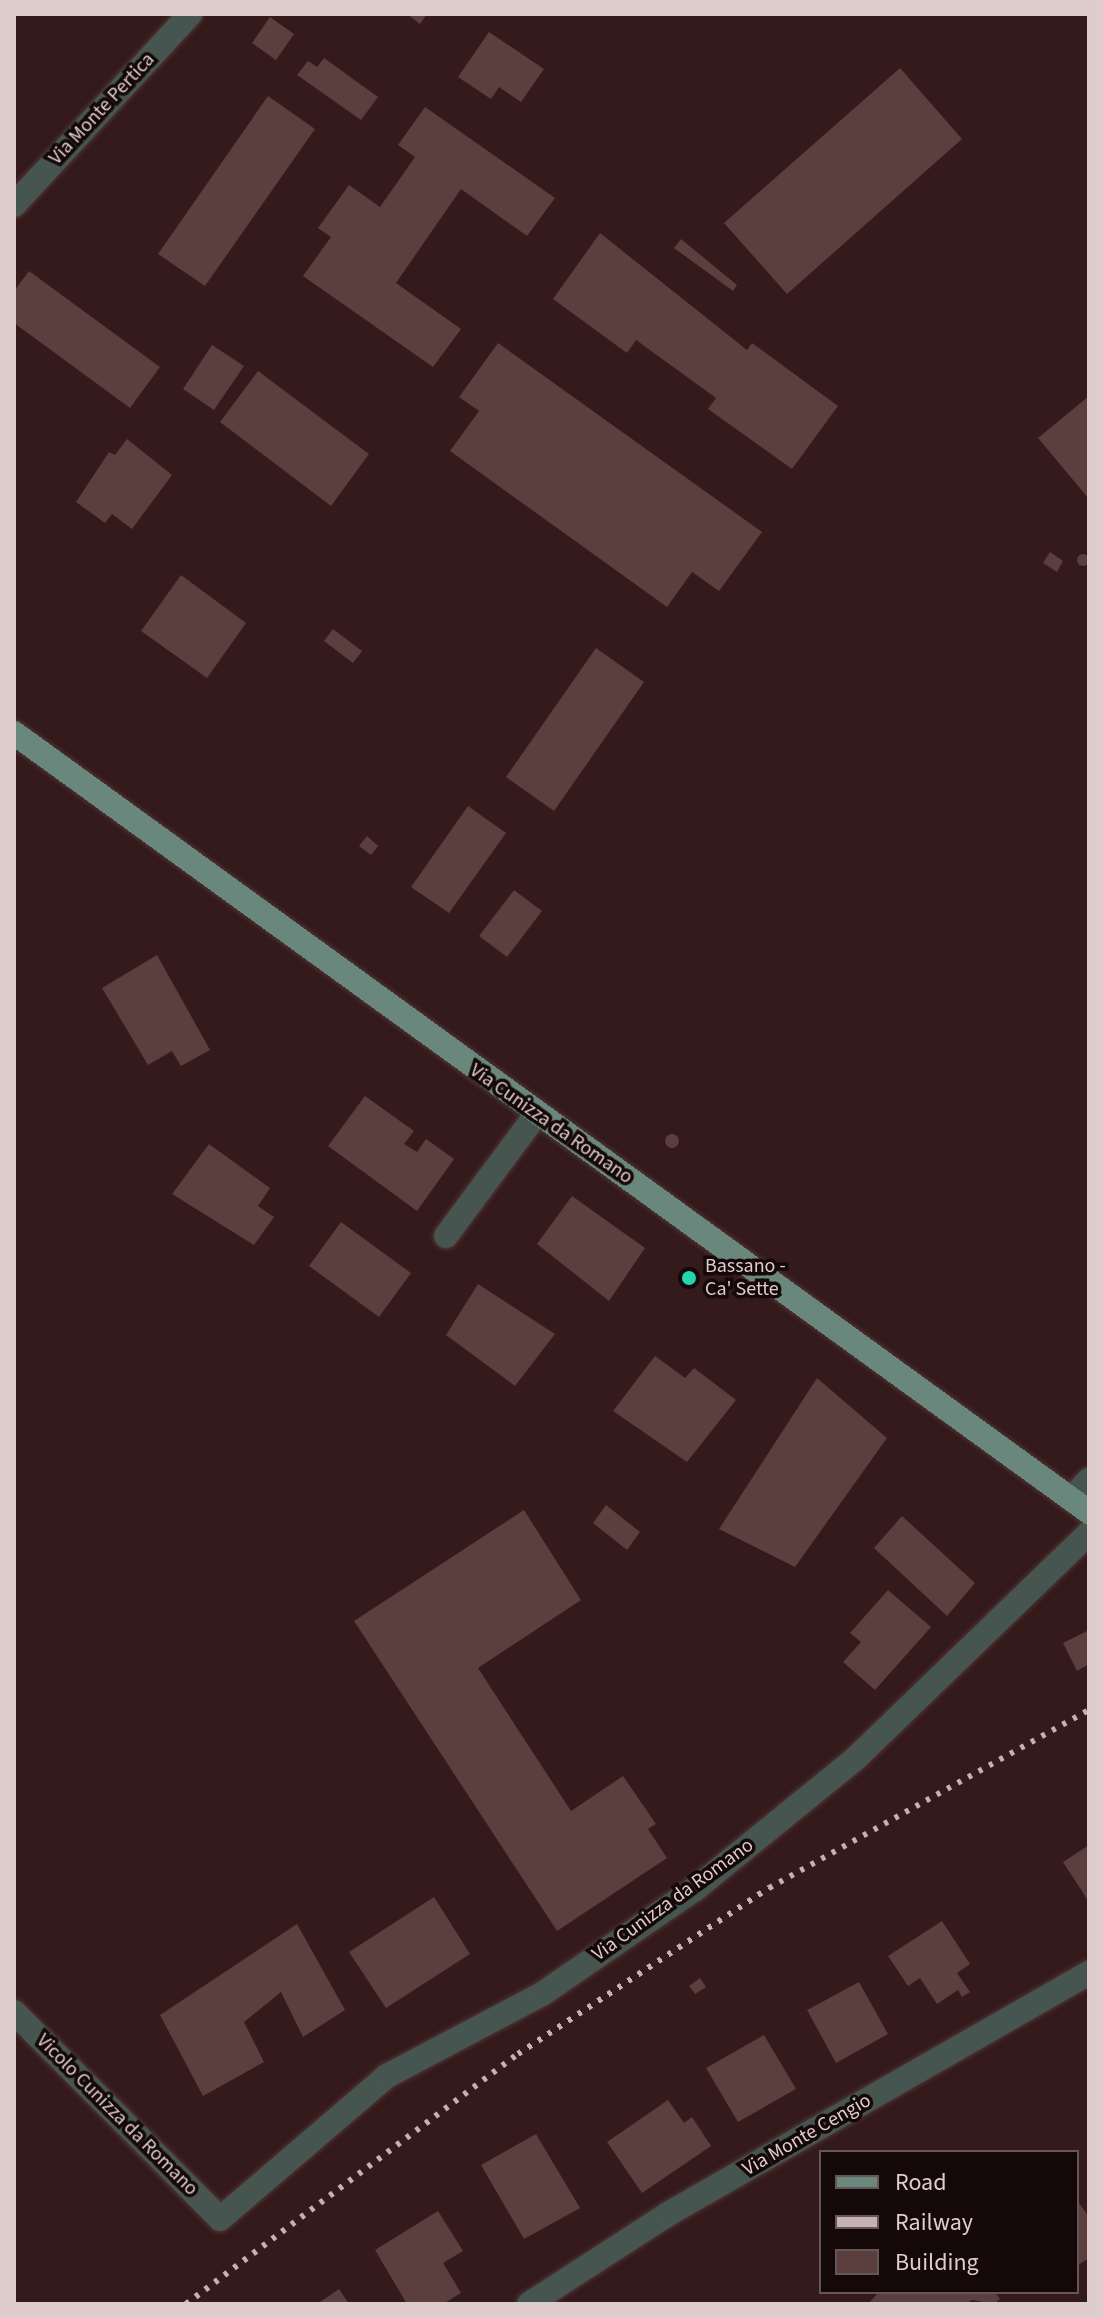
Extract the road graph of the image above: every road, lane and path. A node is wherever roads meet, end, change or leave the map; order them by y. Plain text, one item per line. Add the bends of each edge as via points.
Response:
1 (190, 14) edge
2 (14, 205) edge
3 (14, 733) edge
4 (536, 1115) junction
5 (446, 1236) dead end
6 (1089, 1480) edge
7 (1080, 1506) edge
8 (1089, 1533) edge
9 (1089, 1973) edge
10 (14, 2012) edge
11 (220, 2219) joint
12 (529, 2304) edge

1 - 2 street, Via Monte Pertica
3 - 4 main road, Via Cunizza da Romano
4 - 5 street
4 - 7 main road, Via Cunizza da Romano via 796,1296
6 - 7 street
8 - 11 street, Via Cunizza da Romano via 856,1758 695,1889 542,1994 387,2076
9 - 12 street, Via Monte Cengio via 668,2214
10 - 11 street, Vicolo Cunizza da Romano

